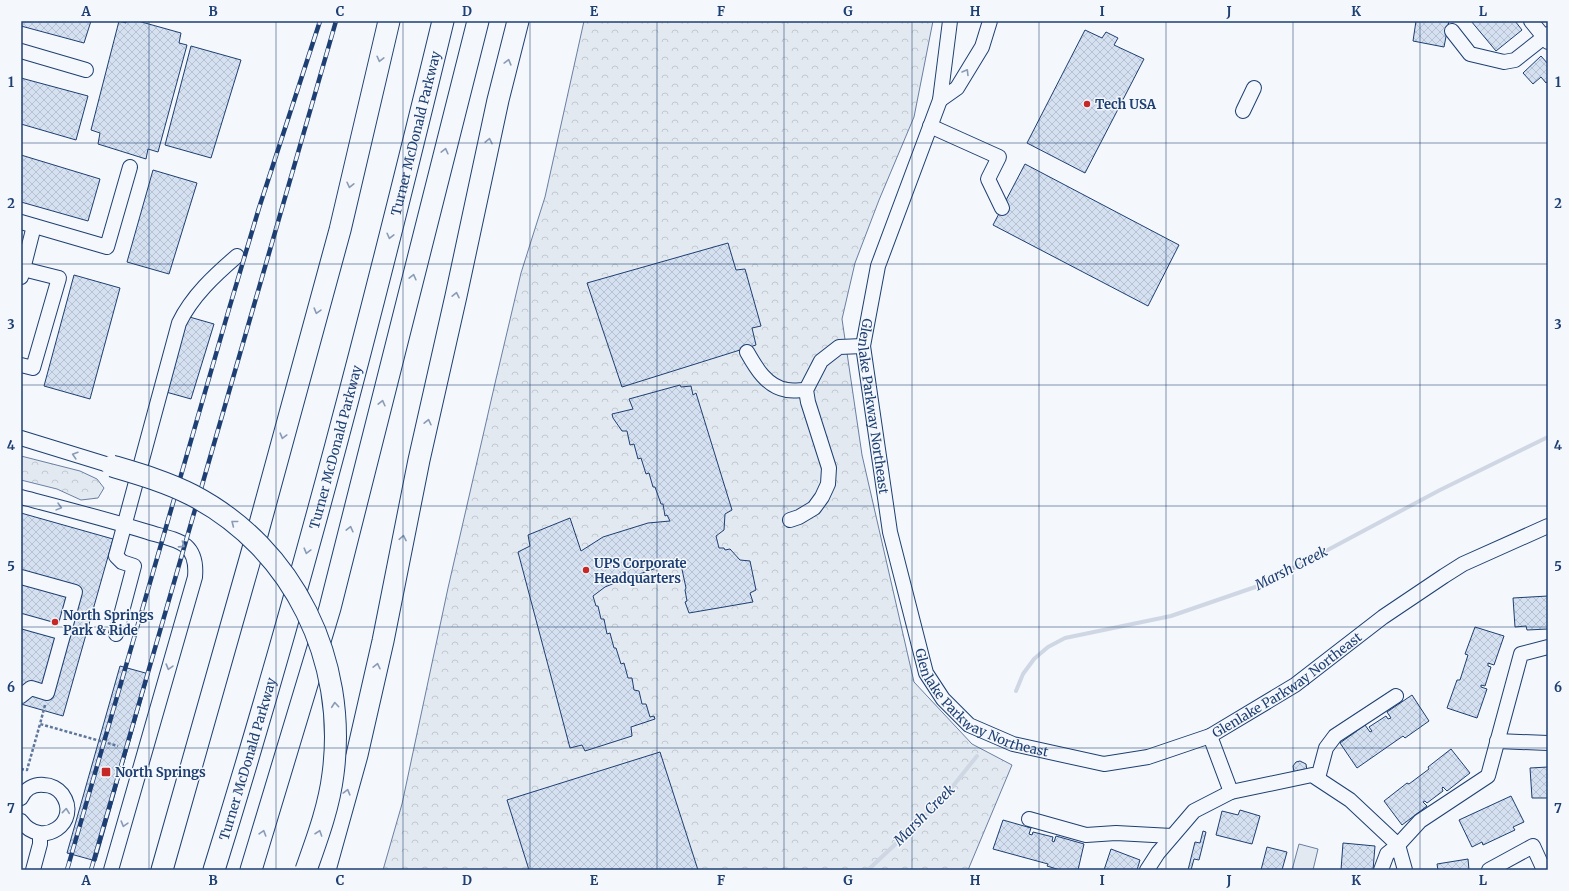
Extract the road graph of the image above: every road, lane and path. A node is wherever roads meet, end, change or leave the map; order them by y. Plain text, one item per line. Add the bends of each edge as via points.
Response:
1 (389, 21) edge
2 (443, 21) edge
3 (478, 21) edge
4 (518, 21) edge
5 (950, 21) edge
6 (990, 21) edge
7 (1531, 21) edge
8 (1452, 31) dead end
9 (1547, 37) edge
10 (21, 51) edge
11 (86, 70) dead end
12 (1254, 88) dead end
13 (940, 100) junction
14 (1243, 112) dead end
15 (930, 126) junction
16 (130, 167) dead end
17 (1002, 208) dead end
18 (27, 224) edge
19 (238, 256) dead end
20 (22, 273) edge
21 (863, 346) junction
22 (747, 352) dead end
23 (21, 365) edge
24 (806, 390) junction
25 (21, 438) edge
26 (112, 466) joint
27 (21, 497) edge
28 (790, 520) dead end
29 (124, 525) junction
30 (1548, 526) edge
31 (21, 577) edge
32 (21, 621) edge
33 (64, 633) junction
34 (116, 634) dead end
35 (1548, 647) edge
36 (24, 690) edge
37 (47, 692) junction
38 (1396, 696) dead end
39 (40, 724) junction
40 (1210, 736) junction
41 (1497, 741) junction
42 (1548, 743) edge
43 (118, 746) dead end
44 (21, 769) edge
45 (1318, 778) junction
46 (1231, 792) junction
47 (21, 798) edge
48 (1029, 819) dead end
49 (21, 821) edge
50 (40, 834) junction
51 (1172, 836) junction
52 (1398, 844) junction
53 (33, 870) edge
54 (111, 870) edge
55 (162, 870) edge
56 (214, 870) edge
57 (251, 870) edge
58 (306, 870) edge
59 (325, 870) edge
60 (1147, 870) edge
61 (1381, 870) edge
62 (1405, 870) edge
63 (1489, 870) edge
64 (1544, 870) edge

1 -> 55 highway via 340,230
2 -> 56 highway, Turner McDonald Parkway via 346,407 273,672
57 -> 3 highway via 330,608
59 -> 4 highway via 357,755 383,641 419,460 498,100
5 - 13 street, Glenlake Parkway Northeast
13 -> 6 street via 957,88 982,47
7 - 9 street
8 - 9 street via 1470,54 1504,62 1515,60
10 - 11 street
12 - 14 street
13 - 15 street, Glenlake Parkway Northeast
15 - 17 street via 998,157 988,179
15 - 21 street, Glenlake Parkway Northeast via 878,266
16 - 18 street via 107,247
18 - 20 street
19 - 29 street via 192,301 179,323
20 - 23 street via 59,278 33,368
21 - 24 street via 839,347 821,361
21 - 40 street, Glenlake Parkway Northeast via 890,532 926,673 943,700 969,726 1013,744 1104,764 1148,756
22 - 24 street via 756,369 770,383 786,390
24 - 28 street via 829,468 828,484 814,508
26 -> 25 street
58 -> 26 highway, bridge via 328,801 336,750 334,697 329,671 313,626 291,584 258,543 236,524 215,508 191,495 167,484
27 -> 29 street
29 - 34 street via 116,556 122,562 134,566
29 -> 54 street via 186,546 193,555 196,566
30 - 40 street, Glenlake Parkway Northeast via 1463,564 1383,617 1295,685
31 - 33 street via 76,592
32 - 33 street
33 - 37 street
35 - 41 street via 1521,654
36 - 37 street
37 - 39 path
38 - 45 street via 1335,736 1326,748
39 - 43 path
39 - 44 path via 27,770
40 - 46 street
41 - 42 street
41 - 52 street via 1488,776 1420,821
45 - 46 street via 1312,775
45 - 52 street via 1350,800
46 - 51 street via 1194,811
50 -> 47 street via 56,830 63,824 67,810 65,798 54,787 45,785 29,788
48 - 51 street via 1086,835 1116,833
49 - 50 street via 32,832
50 - 53 street
51 - 60 street
52 - 61 street via 1387,854
52 - 62 street
63 - 64 street via 1533,846

